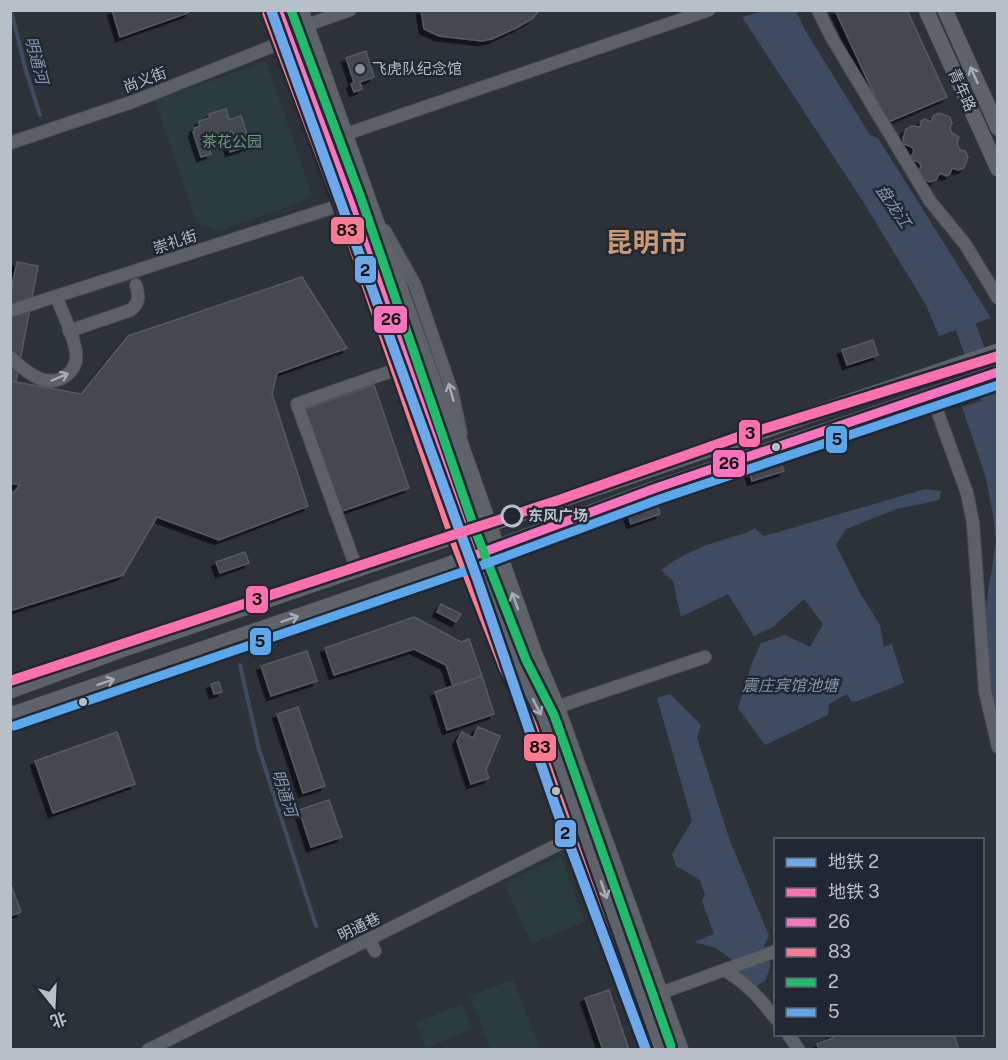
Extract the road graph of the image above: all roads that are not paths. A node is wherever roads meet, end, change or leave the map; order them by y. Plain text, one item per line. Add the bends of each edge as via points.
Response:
1 (278, 10) edge
2 (301, 10) edge
3 (350, 10) edge
4 (818, 10) edge
5 (926, 10) edge
6 (945, 10) edge
7 (705, 11) edge
8 (307, 25) junction
9 (288, 40) junction
10 (998, 128) edge
11 (346, 134) junction
12 (10, 143) edge
13 (998, 169) edge
14 (350, 202) junction
15 (136, 285) dead end
16 (56, 296) junction
17 (998, 298) edge
18 (10, 310) edge
19 (69, 330) junction
20 (998, 351) edge
21 (10, 357) edge
22 (406, 366) junction
23 (998, 372) edge
24 (931, 394) junction
25 (488, 525) junction
26 (465, 534) junction
27 (496, 547) junction
28 (473, 556) junction
29 (357, 570) junction
30 (705, 657) dead end
31 (10, 691) edge
32 (557, 707) junction
33 (10, 715) edge
34 (998, 747) edge
35 (584, 832) junction
36 (369, 939) junction
37 (375, 951) dead end
38 (773, 952) edge
39 (729, 969) junction
40 (661, 993) junction
41 (774, 1016) edge
42 (789, 1036) edge
43 (148, 1050) edge
44 (660, 1050) edge
45 (681, 1050) edge
46 (799, 1050) edge

1 - 9 main road
2 - 8 main road
3 - 8 street
4 - 17 street via 930,201 966,244
5 - 13 main road, 青年路
10 -> 6 main road, 青年路
7 - 11 street
8 - 11 main road
9 - 12 street, 尚义街 via 132,102
9 - 14 main road
25 -> 11 main road
14 - 16 street, 崇礼街
14 - 22 main road
15 - 19 street via 139,299 131,310
16 - 18 street, 崇礼街
16 - 19 street
21 -> 19 street via 34,376 57,381 76,362
20 - 25 main road
22 - 26 main road
22 - 29 street via 297,404
23 - 24 main road
24 - 27 main road
24 - 34 street via 967,493 973,523 985,691
25 - 26 main road
25 - 27 main road
26 - 28 main road
26 - 29 main road
27 - 28 main road
32 -> 27 main road
33 -> 28 main road
28 -> 35 main road via 515,665 543,720
29 - 31 main road
30 - 32 street
32 - 40 main road
35 - 36 street, 明通巷
35 -> 44 main road
36 - 37 street
36 - 43 street, 明通巷
38 - 39 street
39 - 40 street
39 - 41 street
40 - 45 main road
42 - 46 street

